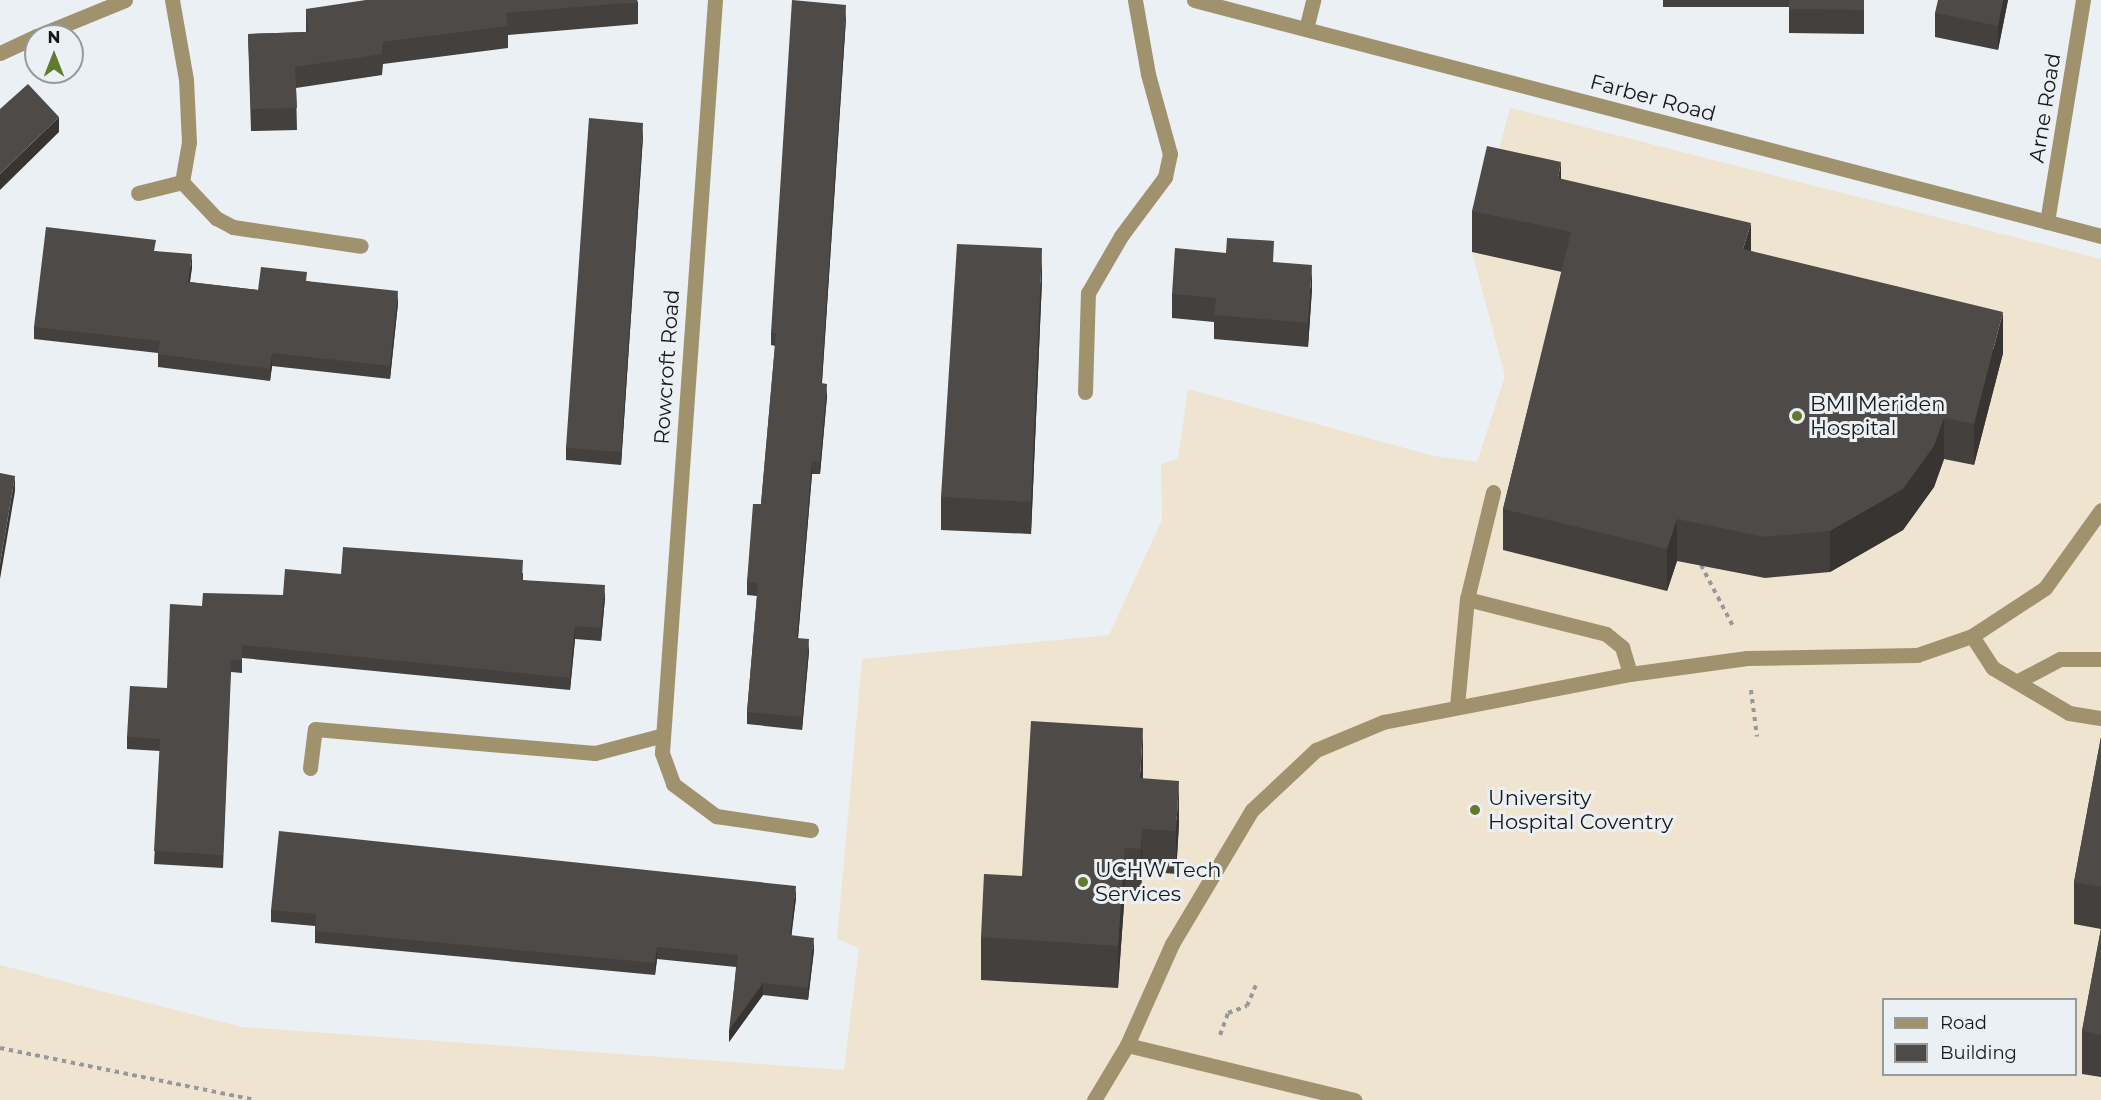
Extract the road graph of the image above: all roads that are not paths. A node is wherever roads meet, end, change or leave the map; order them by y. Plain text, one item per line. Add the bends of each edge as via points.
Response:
1 (124, 0) edge
2 (172, 0) edge
3 (715, 0) edge
4 (1135, 0) edge
5 (1194, 0) edge
6 (1313, 0) edge
7 (2083, 0) edge
8 (65, 24) edge
9 (1306, 29) junction
10 (24, 42) edge
11 (0, 53) edge
12 (182, 182) junction
13 (138, 193) dead end
14 (2047, 222) junction
15 (2101, 236) edge
16 (361, 246) dead end
17 (1085, 392) dead end
18 (1493, 492) dead end
19 (2101, 510) edge
20 (1467, 599) junction
21 (1972, 636) junction
22 (2101, 659) edge
23 (1630, 674) junction
24 (2019, 681) junction
25 (1457, 706) junction
26 (2101, 718) edge
27 (660, 736) junction
28 (309, 768) dead end
29 (811, 830) dead end
30 (1127, 1044) junction
31 (1094, 1100) edge
32 (1354, 1100) edge

1 - 8 street
2 - 12 street via 186,79 189,142
3 - 27 street, Rowcroft Road
4 - 17 street via 1148,74 1170,153 1165,177 1121,236 1088,293
5 - 9 street, Farber Road
6 - 9 street
7 - 14 street, Arne Road
9 - 14 street, Farber Road
10 - 11 street
12 - 13 street
12 - 16 street via 216,218 233,227
14 - 15 street, Farber Road
18 - 20 street
19 - 21 street via 2045,588
20 - 23 street via 1606,634 1622,647
20 - 25 street
21 - 23 street via 1917,655 1747,658
21 - 24 street via 1993,668
22 - 24 street via 2060,659
23 - 25 street
24 - 26 street via 2069,713
25 - 30 street via 1383,722 1316,750 1252,810 1172,944
27 - 28 street via 595,753 315,729
27 - 29 street, Rowcroft Road via 673,784 690,801 716,816
30 - 31 street
30 - 32 street

